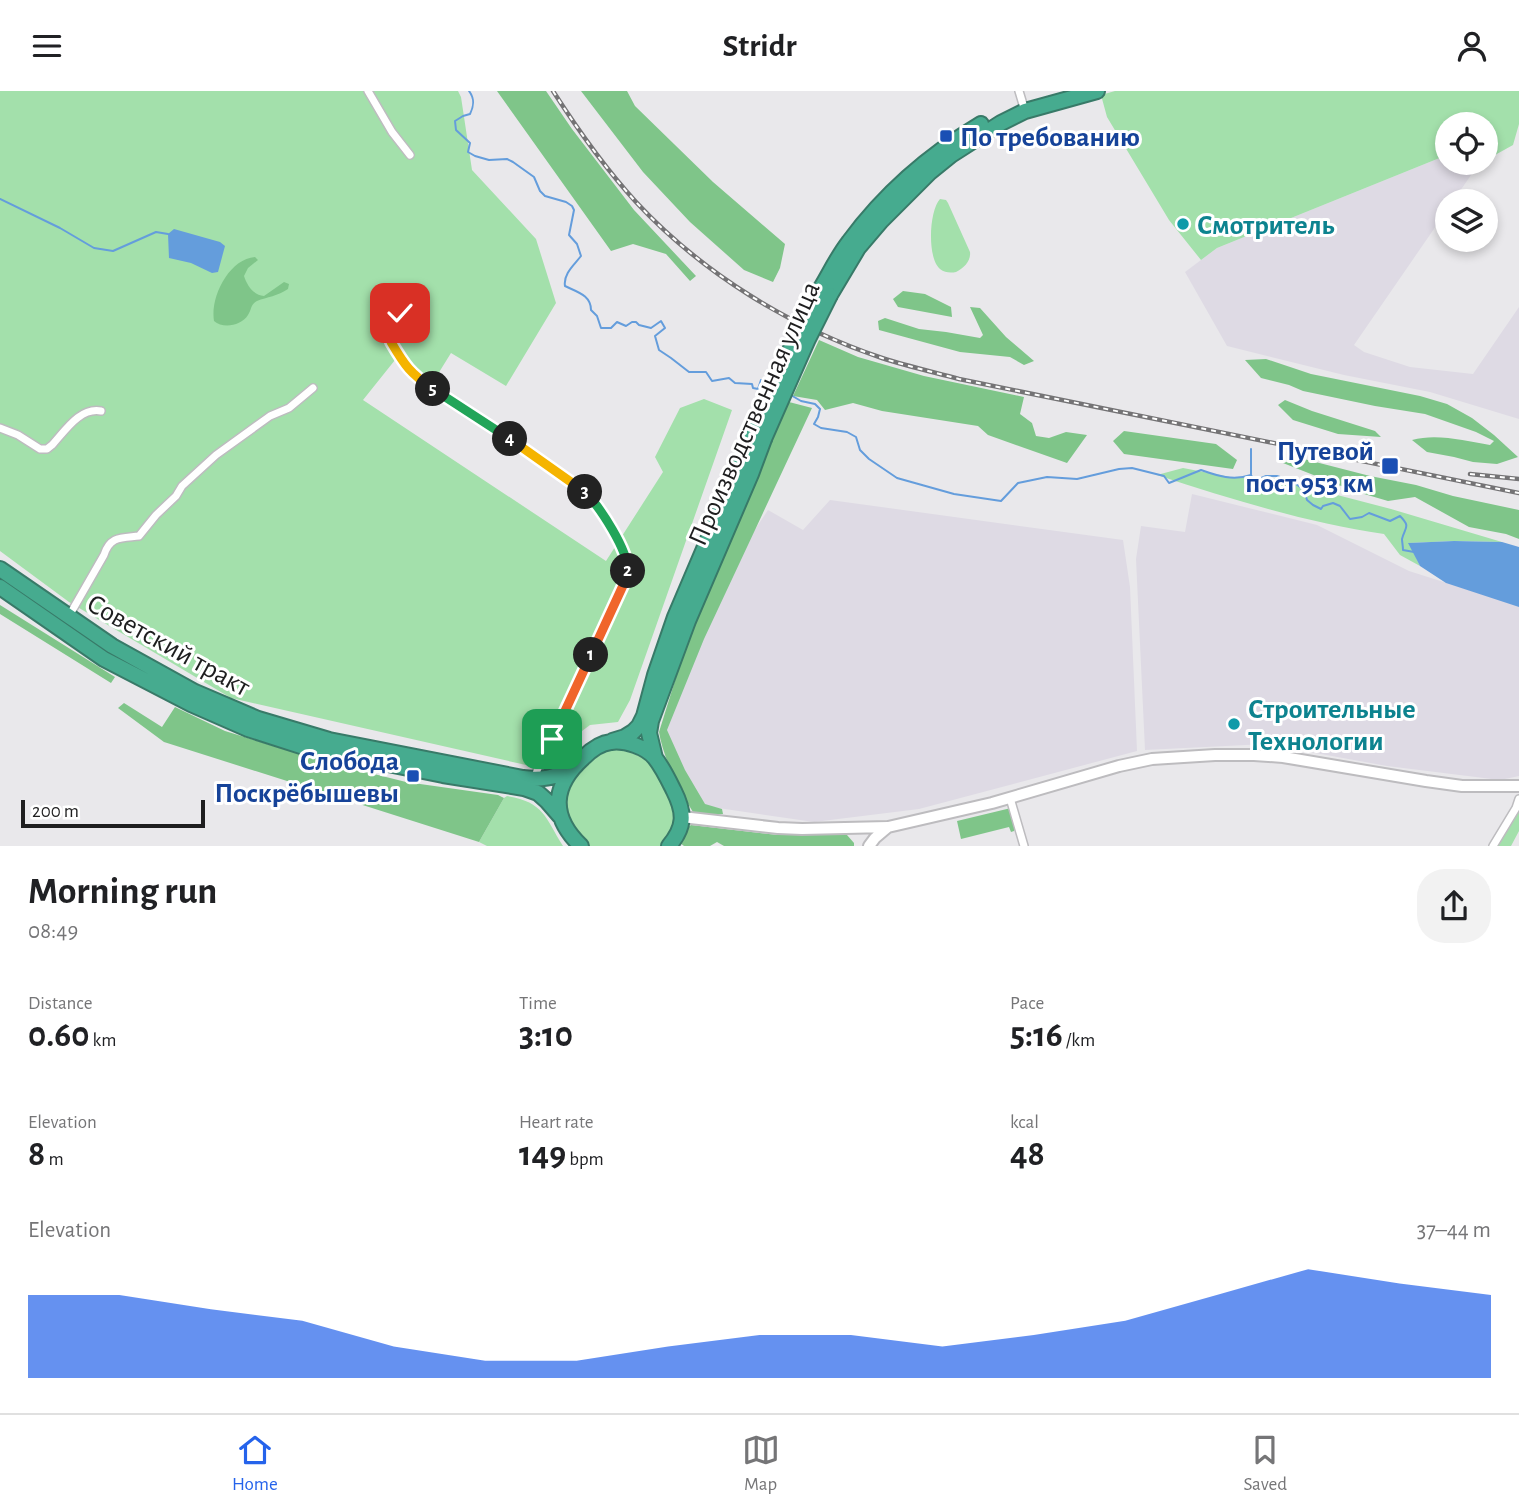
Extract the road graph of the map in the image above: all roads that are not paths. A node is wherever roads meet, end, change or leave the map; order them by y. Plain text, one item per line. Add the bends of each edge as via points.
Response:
1 (368, 91) edge
2 (1068, 91) edge
3 (1097, 91) edge
4 (1022, 102) edge
5 (410, 156) dead end
6 (390, 304) dead end
7 (313, 388) dead end
8 (101, 411) dead end
9 (0, 428) edge
10 (758, 437) junction
11 (0, 569) edge
12 (0, 587) edge
13 (68, 617) junction
14 (612, 741) junction
15 (655, 758) junction
16 (572, 768) junction
17 (534, 779) junction
18 (1519, 786) edge
19 (1010, 798) junction
20 (1519, 799) edge
21 (560, 816) junction
22 (682, 817) junction
23 (888, 827) junction
24 (855, 828) junction
25 (581, 846) edge
26 (669, 846) edge
27 (867, 846) edge
28 (1024, 846) edge
29 (1493, 846) edge

1 - 5 street
2 - 4 highway, Производственная улица
3 - 4 highway, Производственная улица
4 - 10 highway, Производственная улица, bridge via 918,167 868,217 847,245 825,292 797,335
6 - 17 street via 400,313 391,342 415,377 587,492 626,555 626,579
7 - 13 street via 216,456 139,536 116,538 107,544
8 - 9 street via 84,413 47,449
10 - 14 highway, Производственная улица via 675,617 639,726
10 - 15 highway, Производственная улица via 751,474 651,721
11 - 13 highway, Советский тракт
12 - 21 highway, Советский тракт via 104,659 248,729 304,747 524,788 538,793
13 - 17 highway, Советский тракт via 195,692 258,719 329,740
14 - 15 highway via 630,744
14 - 16 highway, Производственная улица via 592,750
15 - 22 highway via 677,797
16 - 17 highway, Советский тракт via 547,779
16 - 21 highway via 560,789
18 - 19 main road via 1462,786 1283,757 1236,754 1143,761
19 - 23 main road
19 - 28 street
20 - 29 street
21 - 25 highway, Советский тракт
22 - 24 main road via 778,828
22 - 26 highway via 678,836
23 - 24 main road
23 - 27 main road
24 - 27 main road

